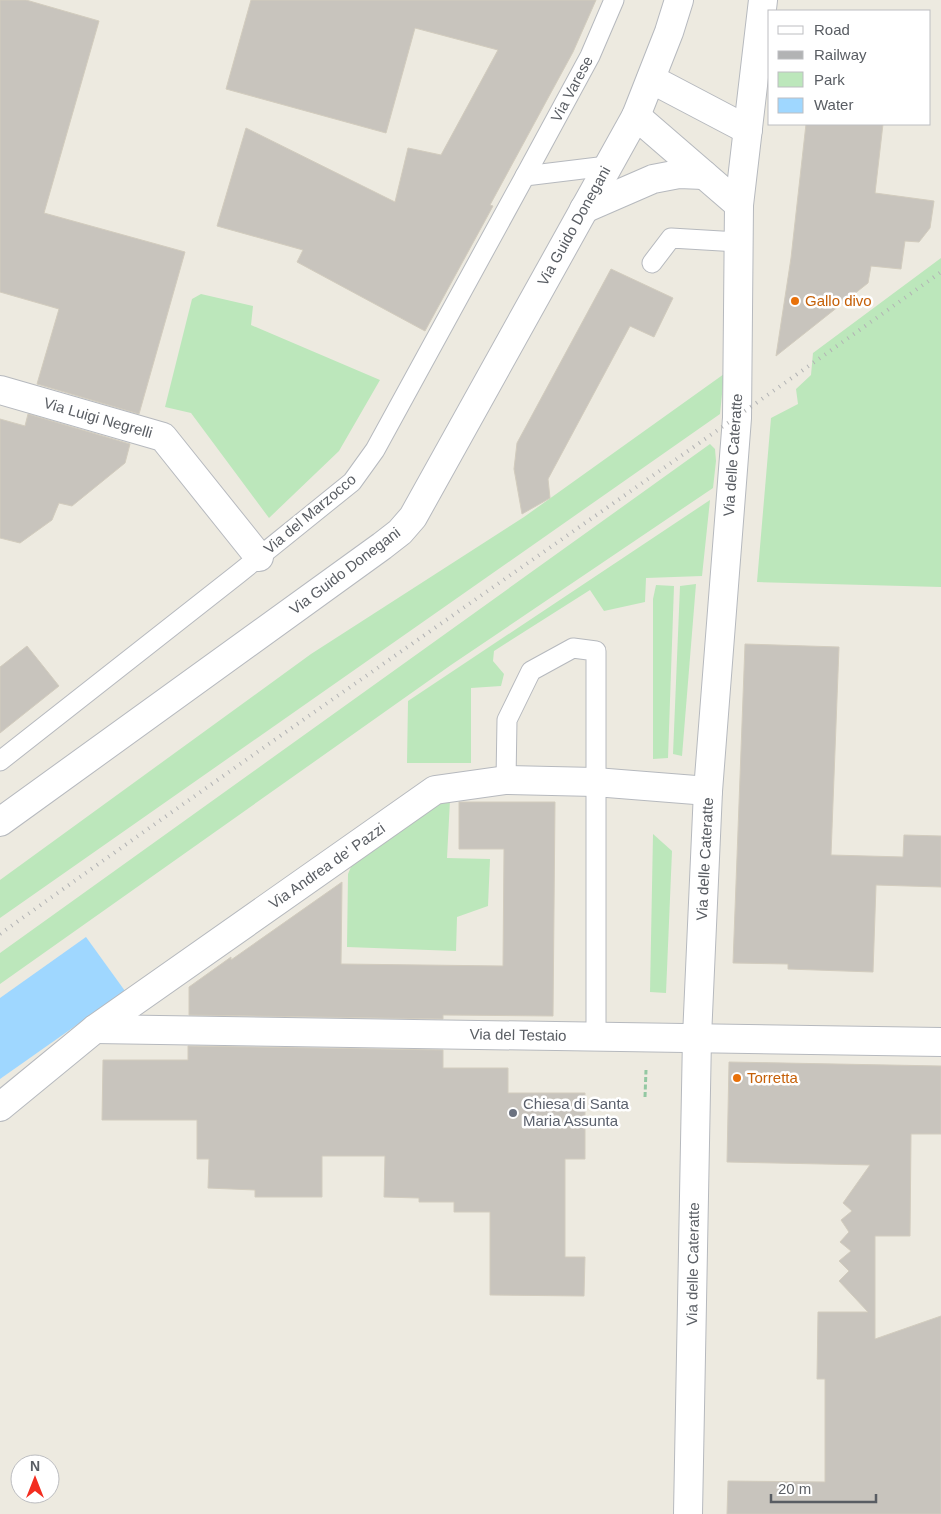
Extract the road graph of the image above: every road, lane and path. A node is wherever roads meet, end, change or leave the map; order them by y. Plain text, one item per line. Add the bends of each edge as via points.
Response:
1 (614, 0) edge
2 (679, 0) edge
3 (763, 0) edge
4 (651, 79) junction
5 (636, 116) junction
6 (748, 130) junction
7 (607, 166) junction
8 (704, 175) junction
9 (525, 176) junction
10 (739, 205) junction
11 (584, 209) junction
12 (738, 242) junction
13 (652, 263) dead end
14 (0, 390) edge
15 (259, 557) junction
16 (0, 761) edge
17 (506, 780) junction
18 (595, 782) junction
19 (708, 791) junction
20 (0, 822) edge
21 (95, 1029) junction
22 (596, 1036) junction
23 (697, 1037) junction
24 (941, 1042) edge
25 (646, 1062) dead end
26 (645, 1098) dead end
27 (0, 1107) edge
28 (688, 1514) edge

1 - 9 lane, Via Varese via 590,56
2 - 4 street, Via Guido Donegani
3 - 6 street, Via delle Cateratte
4 - 5 street, Via Guido Donegani
4 - 6 street
5 - 7 street, Via Guido Donegani
5 - 8 street
6 - 10 street, Via delle Cateratte
7 - 9 lane
7 - 11 street, Via Guido Donegani
8 - 10 street
8 - 11 street via 653,178
9 - 15 lane, Via del Marzocco via 375,450 352,482
10 - 12 street, Via delle Cateratte
11 - 20 street, Via Guido Donegani via 421,505 400,532
12 - 13 lane via 671,238
12 - 19 street, Via delle Cateratte via 738,418
14 - 15 street, Via Luigi Negrelli via 163,437
15 - 16 lane, Via del Marzocco
17 - 18 street, Via Andrea de' Pazzi
17 - 18 lane via 507,720 531,670 573,648 596,651
17 - 21 street, Via Andrea de' Pazzi via 436,790
18 - 19 street, Via Andrea de' Pazzi
18 - 22 lane
19 - 23 street, Via delle Cateratte
21 - 22 street, Via del Testaio
21 - 27 street, Via Andrea de' Pazzi
22 - 23 street, Via del Testaio
23 - 24 street, Via del Testaio
23 - 28 street, Via delle Cateratte
25 - 26 path

